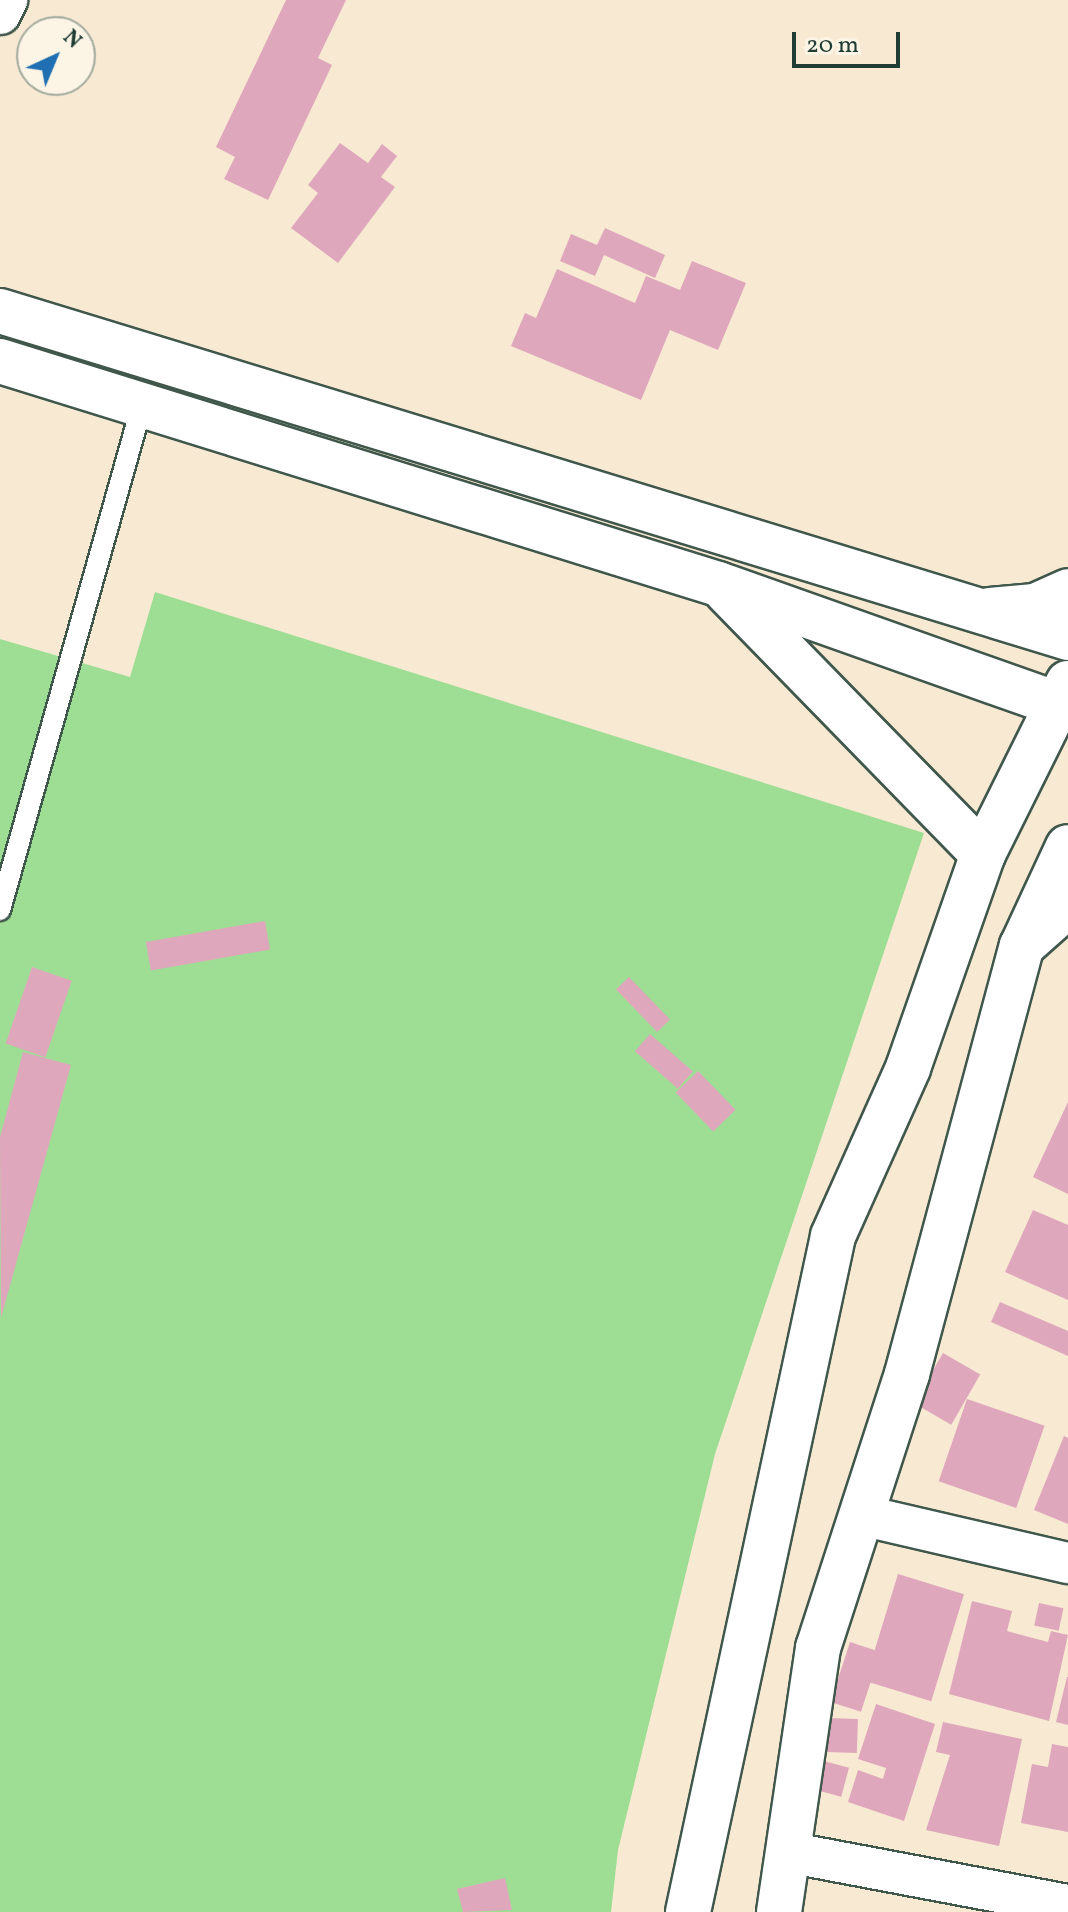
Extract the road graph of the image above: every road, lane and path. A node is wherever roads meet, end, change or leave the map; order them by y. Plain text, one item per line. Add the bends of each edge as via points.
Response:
1 (7, 0) edge
2 (0, 14) edge
3 (0, 311) edge
4 (0, 361) edge
5 (142, 405) junction
6 (718, 584) junction
7 (1068, 591) edge
8 (981, 611) junction
9 (1068, 638) edge
10 (1063, 698) edge
11 (1068, 847) edge
12 (983, 854) junction
13 (1068, 905) edge
14 (0, 910) edge
15 (1022, 946) junction
16 (861, 1515) junction
17 (1068, 1563) edge
18 (787, 1852) junction
19 (1068, 1905) edge
20 (688, 1912) edge
21 (779, 1912) edge

1 - 2 street
3 - 8 main road
4 - 5 main road
5 - 6 main road
5 - 14 lane
6 - 10 main road
6 - 12 main road
7 - 8 main road via 1035,606
8 - 9 main road
10 - 12 main road
11 - 15 main road
12 - 20 main road via 908,1068 833,1236
13 - 15 main road
15 - 16 main road via 907,1374
16 - 17 street
16 - 18 main road via 818,1648
18 - 19 street
18 - 21 main road

